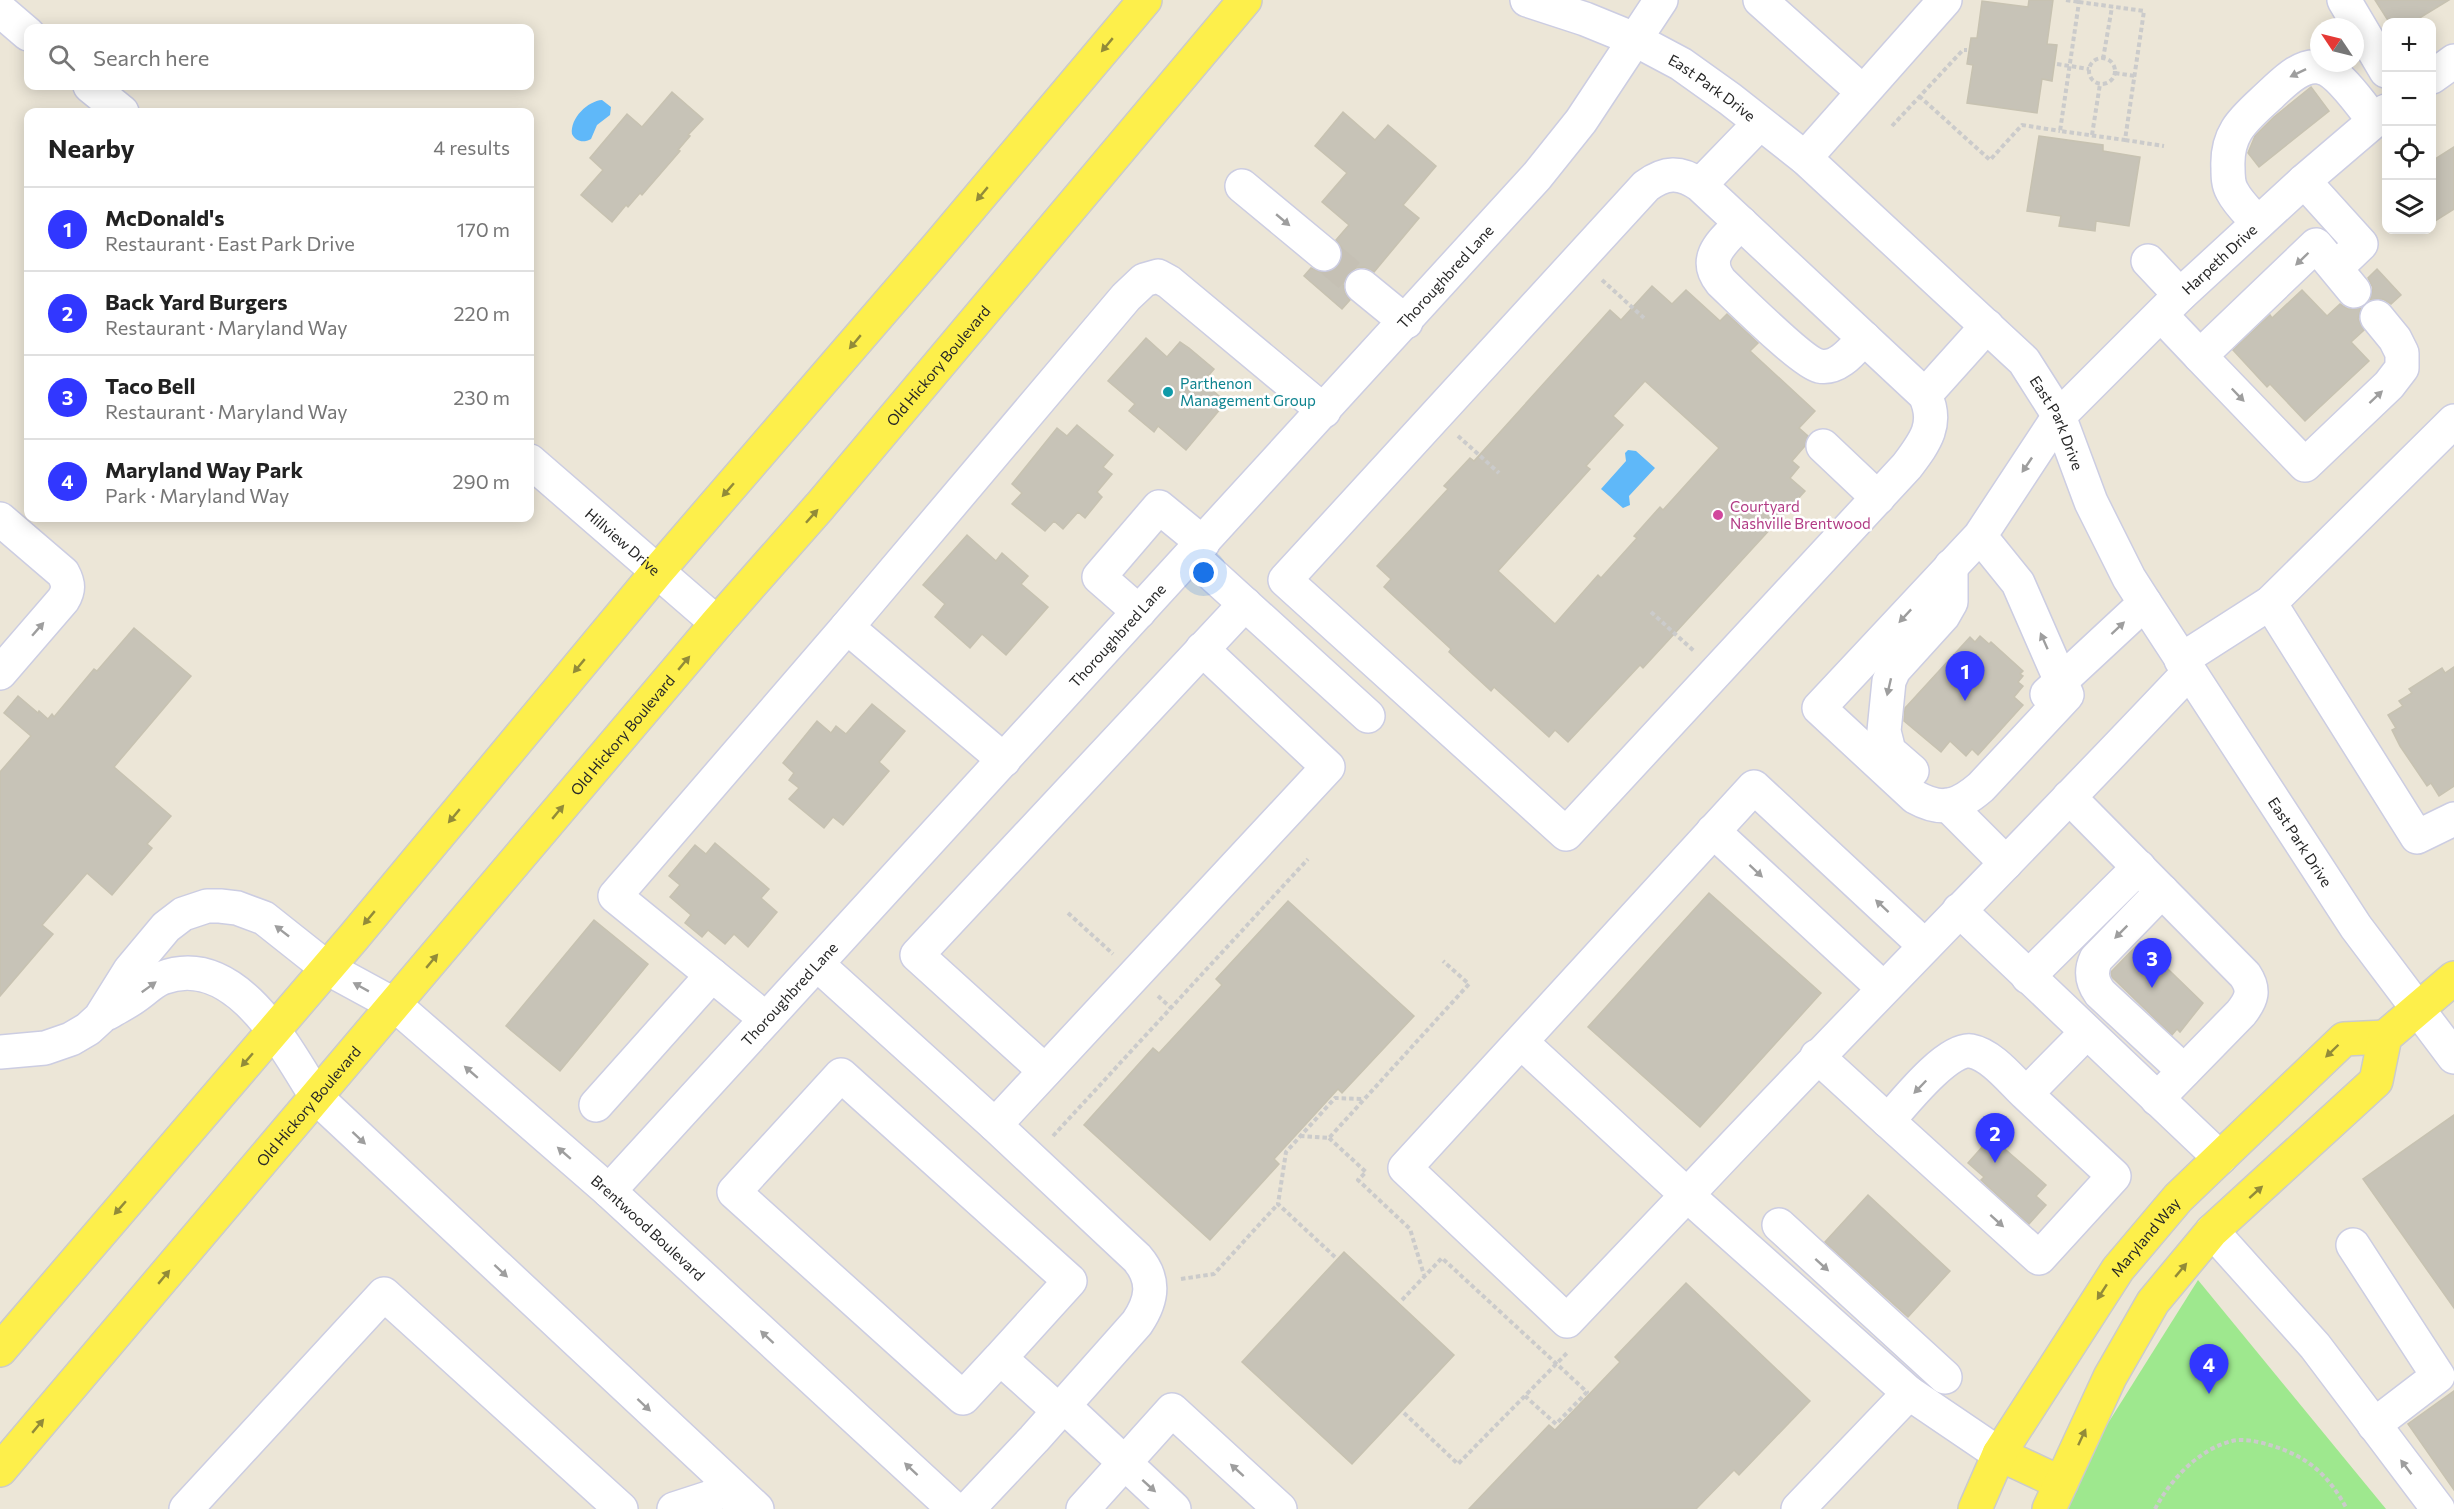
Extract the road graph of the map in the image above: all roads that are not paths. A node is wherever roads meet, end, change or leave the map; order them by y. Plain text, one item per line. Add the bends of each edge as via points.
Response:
1 (1145, 0) edge
2 (1245, 0) edge
3 (1527, 0) edge
4 (1661, 0) edge
5 (1760, 0) edge
6 (1946, 0) edge
7 (2344, 0) edge
8 (0, 10) edge
9 (24, 31) edge
10 (1634, 39) junction
11 (2454, 61) edge
12 (2382, 64) edge
13 (2436, 74) edge
14 (95, 90) edge
15 (1863, 92) junction
16 (117, 108) edge
17 (2380, 116) edge
18 (1760, 123) junction
19 (1805, 158) junction
20 (2304, 181) junction
21 (1700, 185) junction
22 (1242, 186) dead end
23 (1741, 223) junction
24 (2258, 223) junction
25 (1324, 254) tunnel mouth
26 (2148, 261) dead end
27 (1362, 286) tunnel mouth
28 (2170, 305) junction
29 (2377, 317) dead end
30 (1406, 322) junction
31 (1987, 326) junction
32 (1864, 338) junction
33 (2200, 356) junction
34 (1925, 395) junction
35 (1324, 411) junction
36 (2059, 416) junction
37 (2454, 421) edge
38 (1823, 446) dead end
39 (534, 464) edge
40 (1878, 498) junction
41 (0, 518) edge
42 (1980, 536) junction
43 (1197, 549) junction
44 (1951, 566) junction
45 (657, 572) junction
46 (1285, 580) junction
47 (2145, 603) junction
48 (2270, 603) junction
49 (1249, 608) junction
50 (1139, 612) junction
51 (717, 624) junction
52 (847, 627) junction
53 (1202, 649) junction
54 (2185, 666) junction
55 (0, 673) edge
56 (2062, 682) junction
57 (1368, 716) dead end
58 (1004, 759) junction
59 (2069, 797) junction
60 (1948, 806) junction
61 (2454, 819) edge
62 (1713, 831) junction
63 (2006, 863) junction
64 (2139, 867) junction
65 (2162, 891) junction
66 (1959, 910) junction
67 (1925, 946) junction
68 (817, 964) junction
69 (327, 968) junction
70 (712, 975) junction
71 (2028, 977) junction
72 (2454, 978) edge
73 (1883, 988) junction
74 (394, 1005) junction
75 (2419, 1008) junction
76 (100, 1018) junction
77 (766, 1019) junction
78 (274, 1029) junction
79 (2086, 1033) junction
80 (2385, 1037) junction
81 (1521, 1042) junction
82 (0, 1052) edge
83 (1817, 1056) junction
84 (2454, 1057) edge
85 (1045, 1071) junction
86 (2184, 1071) junction
87 (2026, 1094) junction
88 (316, 1098) junction
89 (2157, 1099) junction
90 (596, 1105) dead end
91 (1887, 1121) junction
92 (995, 1125) junction
93 (2220, 1158) junction
94 (609, 1191) junction
95 (1687, 1195) junction
96 (1779, 1225) dead end
97 (2212, 1231) junction
98 (2353, 1245) dead end
99 (0, 1350) edge
100 (1000, 1358) junction
101 (1945, 1377) dead end
102 (1909, 1394) junction
103 (1062, 1408) junction
104 (2374, 1425) junction
105 (1999, 1454) junction
106 (1124, 1463) junction
107 (0, 1470) edge
108 (734, 1496) edge
109 (2055, 1496) edge
110 (186, 1509) edge
111 (621, 1509) edge
112 (674, 1509) edge
113 (757, 1509) edge
114 (954, 1509) edge
115 (968, 1509) edge
116 (1083, 1509) edge
117 (1174, 1509) edge
118 (1280, 1509) edge
119 (1798, 1509) edge
120 (1975, 1509) edge
121 (2438, 1509) edge

1 -> 45 main road
51 -> 2 main road, Old Hickory Boulevard
3 - 10 street, East Park Drive
4 - 10 street, Thoroughbred Lane
5 - 15 street
6 - 15 street
7 - 12 street
8 - 9 street
10 - 18 street, East Park Drive via 1681,64
10 - 30 street, Thoroughbred Lane via 1566,142
11 - 13 street
14 - 16 street
15 - 19 street
17 - 20 street, Harpeth Drive
17 -> 24 street via 2327,70 2310,67 2290,77 2240,124 2229,148 2231,189
18 - 19 street, East Park Drive
18 - 21 street
19 - 31 street, East Park Drive
20 - 24 street, Harpeth Drive
20 -> 33 street via 2361,244 2345,279 2316,245
21 - 23 street
21 - 46 street via 1689,177 1665,174 1646,186
22 -> 25 street
23 - 32 street
23 - 32 street via 1720,245 1713,260 1712,268 1720,282 1795,350 1820,366 1837,363
24 - 28 street, Harpeth Drive
26 - 28 street
27 - 30 street
28 - 33 street
28 - 36 street, Harpeth Drive
33 -> 29 street via 2305,465 2402,368 2402,353 2396,339
30 - 35 street, Thoroughbred Lane
31 - 34 street
31 - 36 street, East Park Drive via 2024,360
32 - 34 street
34 - 40 street via 1932,416 1930,432
35 - 43 street, Thoroughbred Lane
35 - 52 street via 1169,282 1158,276 1144,280
36 -> 42 street, Harpeth Drive
36 - 47 street, East Park Drive via 2091,502
37 - 48 street
38 - 40 street
39 - 45 street, Hillview Drive
40 - 46 street via 1566,834
55 -> 41 street via 68,591 63,573
42 - 44 street, Harpeth Drive
56 -> 42 street via 2018,583
43 - 49 street
43 - 50 street, Thoroughbred Lane
43 - 50 street via 1159,507 1099,577
44 -> 56 street via 1951,602 1889,681 1884,731 1889,752 1937,786 1960,779
44 -> 60 street, Harpeth Drive via 1819,708 1915,797 1928,804
45 - 51 street, Hillview Drive
45 -> 69 main road
46 - 49 street
47 - 54 street, East Park Drive
56 -> 47 street
48 - 54 street
48 - 61 street via 2417,837
49 - 53 street
49 - 57 street
50 - 58 street, Thoroughbred Lane
74 -> 51 main road, Old Hickory Boulevard
52 - 58 street
52 - 70 street via 615,896
53 - 85 street via 1328,767
53 - 85 street via 916,955
54 - 59 street
54 - 75 street, East Park Drive via 2356,927
56 - 60 street via 2067,694 1981,787 1967,799
58 - 68 street, Thoroughbred Lane
59 - 63 street
59 - 64 street
60 - 63 street
67 -> 62 street via 1754,787
62 -> 73 street
62 - 81 street
63 - 66 street
64 - 65 street
64 - 71 street
65 - 86 street via 2252,985 2249,1003
65 -> 86 street via 2096,959 2093,980 2100,993
66 - 67 street
66 - 71 street
67 - 73 street
68 - 77 street, Thoroughbred Lane
68 - 92 street
74 -> 69 street, Brentwood Boulevard
69 -> 76 street, Brentwood Boulevard via 264,918 237,908 207,906 183,914 166,927 130,970
69 - 78 main road
70 - 77 street
70 - 90 street
71 - 79 street
72 - 75 main road
73 - 83 street
74 - 88 main road, Old Hickory Boulevard
94 -> 74 street, Brentwood Boulevard
75 - 80 main road
75 - 84 street, East Park Drive
76 -> 78 street via 161,978 188,973 225,984
76 - 82 street via 62,1043
77 - 94 street, Thoroughbred Lane
78 - 88 street
78 -> 99 main road
79 - 87 street
79 - 89 street
80 -> 93 main road, Maryland Way via 2344,1039
97 -> 80 main road via 2376,1081
81 - 95 street
81 - 95 street via 1405,1168 1567,1321
83 - 91 street
83 - 95 street
85 - 92 street
86 - 89 street
87 -> 91 street via 1993,1063 1977,1053 1964,1051 1951,1056
91 -> 87 street via 2039,1258 2114,1176
107 -> 88 main road, Old Hickory Boulevard
88 -> 108 street
89 - 93 street
92 - 103 street via 1137,1258 1150,1284 1151,1294 1137,1323
93 -> 105 main road, Maryland Way via 2178,1198 2118,1269
114 -> 94 street, Brentwood Boulevard
95 - 102 street
96 -> 101 street
97 - 104 street via 2315,1346
109 -> 97 main road via 2110,1377 2153,1302
98 - 104 street via 2438,1376
100 - 100 street via 963,1398 734,1192 841,1075 1070,1281
100 - 103 street
102 - 105 street
102 - 119 street
103 - 106 street
103 - 115 street
121 -> 104 street
105 - 109 main road
105 - 120 main road, Maryland Way
106 - 116 street
106 -> 117 street
118 -> 106 street via 1172,1410
108 - 112 street via 711,1497
108 - 113 street
110 - 111 street via 384,1294

